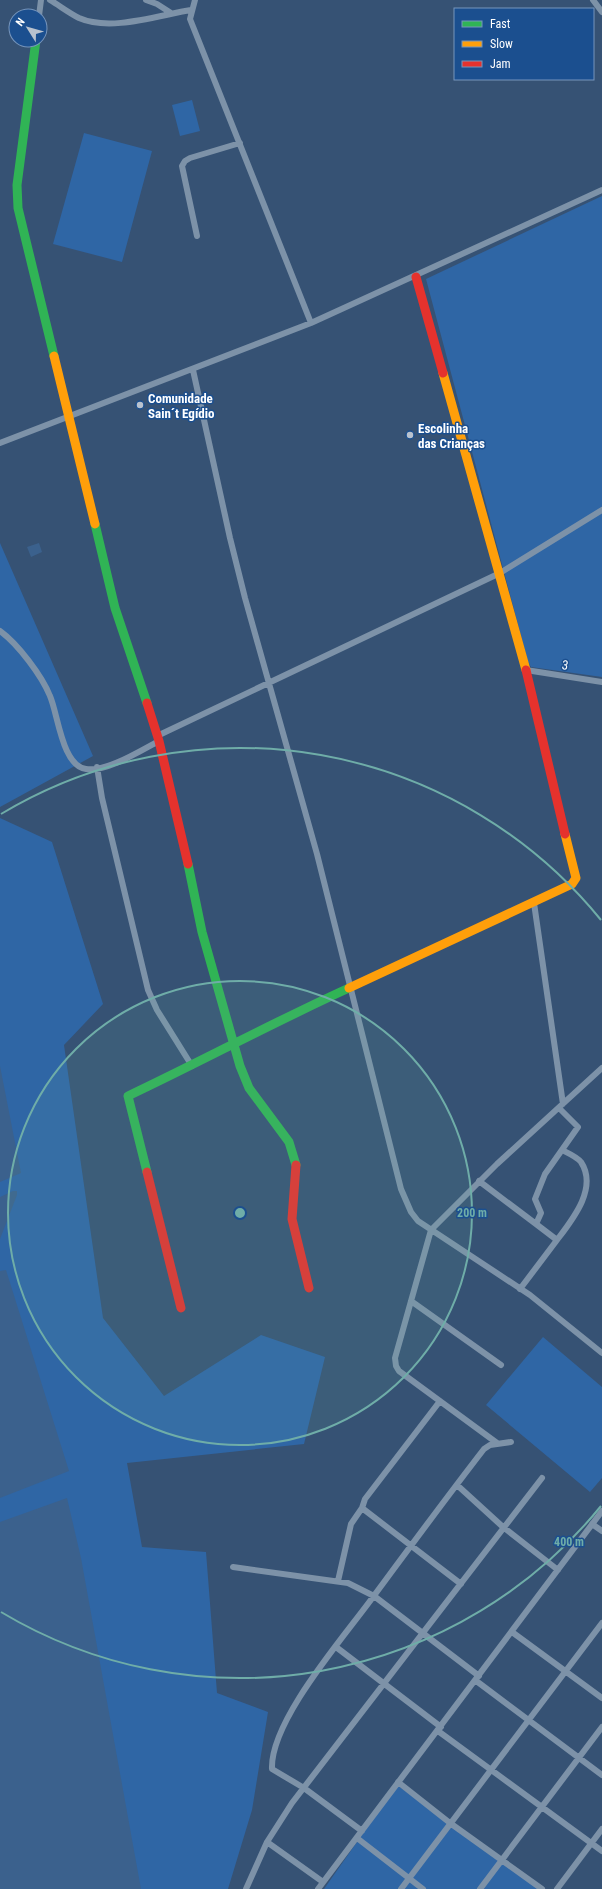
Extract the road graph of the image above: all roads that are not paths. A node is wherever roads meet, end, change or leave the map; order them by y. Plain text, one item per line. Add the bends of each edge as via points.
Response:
1 (50, 0) edge
2 (146, 0) edge
3 (195, 0) edge
4 (593, 0) edge
5 (191, 10) junction
6 (602, 12) edge
7 (171, 13) junction
8 (35, 48) edge
9 (240, 143) junction
10 (602, 190) edge
11 (197, 236) dead end
12 (416, 277) junction
13 (311, 323) junction
14 (193, 370) junction
15 (69, 416) junction
16 (0, 443) edge
17 (602, 510) edge
18 (500, 573) junction
19 (0, 632) edge
20 (526, 670) junction
21 (270, 682) junction
22 (602, 682) edge
23 (158, 738) junction
24 (97, 767) junction
25 (534, 903) junction
26 (351, 988) junction
27 (234, 1043) junction
28 (192, 1066) junction
29 (602, 1068) edge
30 (561, 1106) junction
31 (562, 1150) junction
32 (479, 1180) junction
33 (536, 1224) junction
34 (431, 1230) junction
35 (557, 1240) junction
36 (310, 1288) dead end
37 (520, 1289) junction
38 (411, 1301) junction
39 (181, 1308) dead end
40 (602, 1353) edge
41 (501, 1365) dead end
42 (440, 1401) junction
43 (511, 1442) dead end
44 (497, 1443) junction
45 (542, 1478) dead end
46 (457, 1485) junction
47 (362, 1508) junction
48 (602, 1511) edge
49 (592, 1524) junction
50 (503, 1527) junction
51 (602, 1531) edge
52 (410, 1546) junction
53 (233, 1567) dead end
54 (558, 1570) junction
55 (338, 1582) junction
56 (461, 1584) junction
57 (374, 1596) junction
58 (602, 1622) edge
59 (423, 1632) junction
60 (512, 1632) junction
61 (336, 1646) junction
62 (565, 1671) junction
63 (477, 1678) junction
64 (385, 1683) junction
65 (602, 1698) edge
66 (527, 1720) junction
67 (602, 1727) edge
68 (440, 1729) junction
69 (579, 1759) junction
70 (490, 1770) junction
71 (602, 1775) edge
72 (398, 1782) junction
73 (304, 1788) junction
74 (541, 1808) junction
75 (450, 1823) junction
76 (602, 1829) edge
77 (362, 1831) junction
78 (357, 1838) junction
79 (267, 1842) junction
80 (591, 1843) junction
81 (602, 1851) edge
82 (501, 1861) junction
83 (409, 1879) junction
84 (324, 1882) junction
85 (246, 1889) edge
86 (318, 1889) edge
87 (401, 1889) edge
88 (423, 1889) edge
89 (480, 1889) edge
90 (542, 1889) edge
91 (558, 1889) edge

1 - 7 street via 80,18 92,22 137,22
2 - 7 street
3 - 5 street
4 - 6 street
5 - 7 street
5 - 9 street via 190,19
8 - 15 street via 16,196
9 - 11 street via 190,158 182,166
9 - 13 street
10 - 12 street
12 - 13 street
12 - 18 street
13 - 14 street
14 - 15 street
14 - 21 street via 230,538
15 - 16 street
15 - 23 street via 115,608
17 - 18 street
18 - 20 street
18 - 21 street
19 - 24 street via 22,654 50,695 71,760 86,769
20 - 22 street, 3
20 - 25 street via 576,878 566,888
21 - 23 street
21 - 26 street
23 - 24 street via 125,758 108,766
23 - 27 street via 202,932
24 - 28 street via 102,798 148,990 157,1010
25 - 26 street
25 - 30 street
26 - 27 street
26 - 34 street via 401,1188 411,1212 418,1221
27 - 28 street
27 - 36 street via 249,1088 286,1137 296,1162 293,1225
28 - 39 street via 128,1096
29 - 30 street
30 - 31 street via 578,1127
30 - 32 street
31 - 33 street via 545,1174 535,1199 541,1213
31 - 35 street via 580,1160 588,1186 579,1206
32 - 33 street
32 - 34 street
33 - 35 street
34 - 37 street
34 - 38 street
35 - 37 street
37 - 40 street
38 - 41 street
38 - 42 street via 395,1358 396,1366 399,1371
42 - 44 street
42 - 47 street via 365,1499
43 - 44 street
44 - 46 street via 484,1449
45 - 50 street
46 - 50 street
46 - 52 street
47 - 52 street
47 - 55 street via 351,1524
48 - 49 street
49 - 51 street
49 - 54 street
50 - 54 street
50 - 56 street
52 - 56 street
52 - 57 street
53 - 55 street
54 - 60 street
55 - 57 street via 354,1585
56 - 59 street
57 - 59 street
57 - 61 street
58 - 62 street
59 - 63 street
59 - 64 street
60 - 62 street
60 - 63 street
61 - 64 street
61 - 73 street via 296,1702 283,1725 271,1758 274,1772
62 - 65 street
62 - 66 street
63 - 66 street
63 - 68 street
64 - 68 street
64 - 73 street
66 - 69 street
66 - 70 street
67 - 69 street
68 - 70 street
68 - 72 street
69 - 71 street
69 - 74 street
70 - 74 street
70 - 75 street
72 - 75 street
72 - 77 street
73 - 77 street
73 - 79 street
74 - 80 street
74 - 82 street
75 - 82 street
75 - 83 street
76 - 80 street
77 - 78 street
78 - 83 street
78 - 84 street
79 - 84 street
79 - 85 street
80 - 81 street
80 - 91 street
82 - 89 street
82 - 90 street
83 - 87 street
83 - 88 street
84 - 86 street

